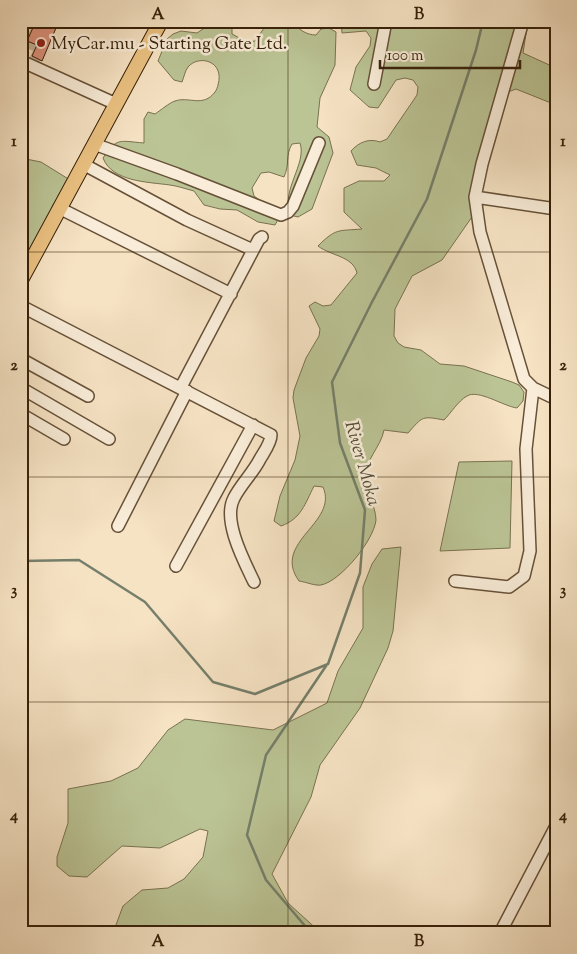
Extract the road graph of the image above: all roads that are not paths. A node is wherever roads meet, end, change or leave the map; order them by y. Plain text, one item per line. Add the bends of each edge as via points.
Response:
1 (161, 21) edge
2 (386, 21) edge
3 (523, 21) edge
4 (21, 61) edge
5 (374, 84) dead end
6 (116, 104) junction
7 (319, 143) dead end
8 (94, 144) junction
9 (83, 164) junction
10 (475, 197) junction
11 (59, 208) junction
12 (556, 209) edge
13 (262, 237) dead end
14 (253, 250) junction
15 (21, 280) edge
16 (231, 294) junction
17 (21, 306) edge
18 (21, 359) edge
19 (21, 388) edge
20 (533, 388) junction
21 (184, 389) junction
22 (88, 396) dead end
23 (556, 399) edge
24 (21, 414) edge
25 (253, 425) junction
26 (64, 439) dead end
27 (109, 439) dead end
28 (118, 526) dead end
29 (176, 566) dead end
30 (455, 581) dead end
31 (254, 582) dead end
32 (556, 826) edge
33 (500, 933) edge

1 - 6 main road
2 - 5 street
3 - 10 street
4 - 6 street
6 - 8 main road
7 - 8 street via 293,206 281,215
8 - 9 main road
9 - 11 main road
9 - 14 street via 187,220
10 - 12 street
10 - 20 street via 480,232 524,379
11 - 15 main road
11 - 16 street
13 - 14 street
14 - 16 street
16 - 21 street
17 - 21 street
18 - 22 street
19 - 27 street
20 - 23 street
20 - 30 street via 526,449 530,551 524,576 509,587
21 - 25 street
21 - 28 street
24 - 26 street
25 - 29 street
25 - 31 street via 269,433 271,438 254,471 234,498 230,512 232,528
32 - 33 street

